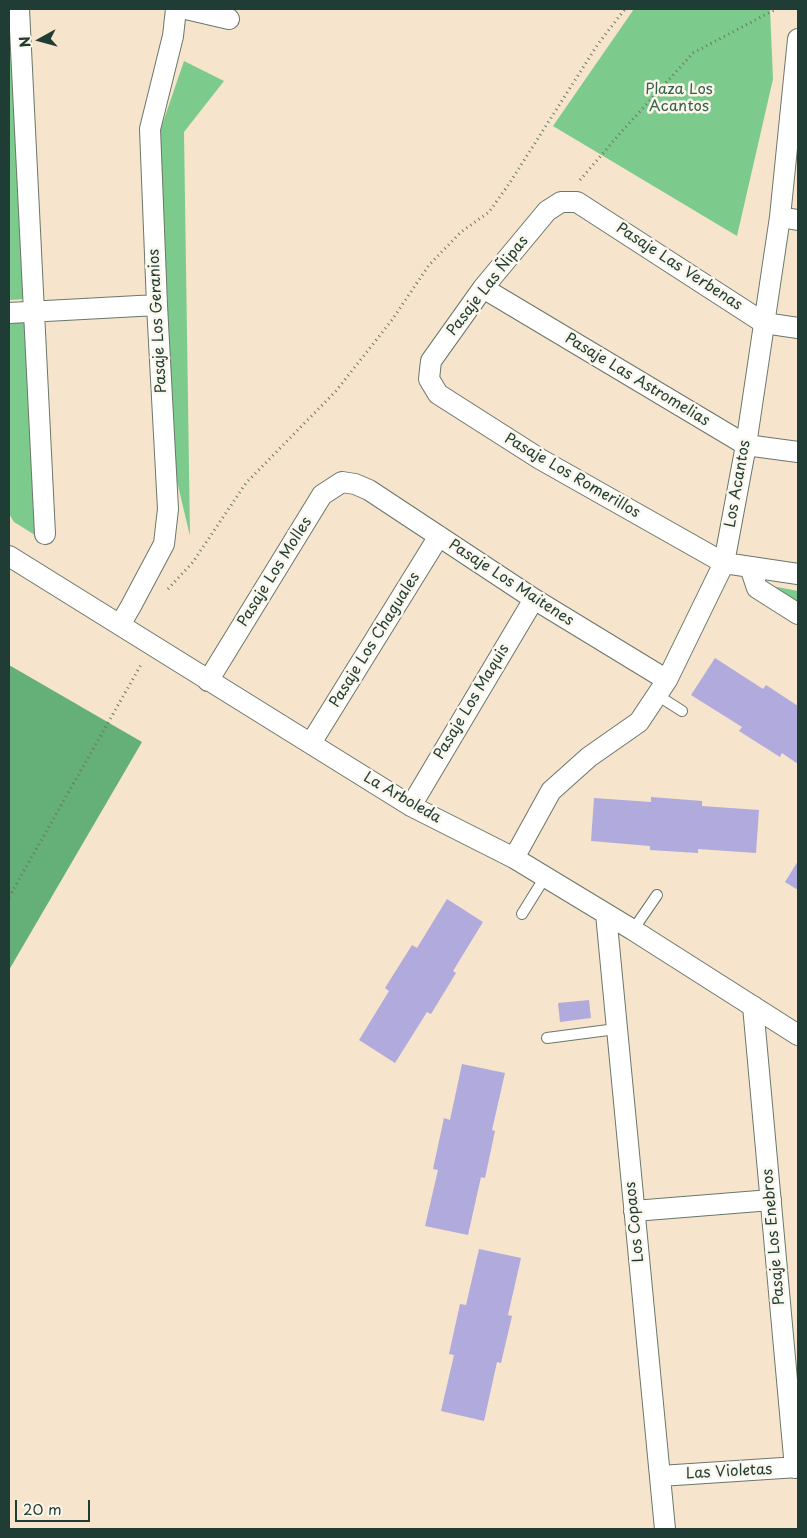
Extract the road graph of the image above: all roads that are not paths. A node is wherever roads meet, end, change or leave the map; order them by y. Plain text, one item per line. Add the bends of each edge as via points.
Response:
1 (19, 9) edge
2 (176, 9) edge
3 (186, 9) edge
4 (230, 18) dead end
5 (798, 39) edge
6 (796, 100) edge
7 (561, 202) joint
8 (789, 218) edge
9 (483, 288) junction
10 (157, 306) junction
11 (34, 311) junction
12 (9, 313) edge
13 (764, 323) junction
14 (798, 328) edge
15 (429, 379) joint
16 (746, 445) junction
17 (798, 452) edge
18 (355, 484) joint
19 (45, 534) dead end
20 (439, 536) junction
21 (9, 556) edge
22 (724, 563) junction
23 (750, 567) junction
24 (798, 574) edge
25 (534, 599) junction
26 (798, 614) edge
27 (120, 625) junction
28 (208, 681) junction
29 (662, 688) junction
30 (682, 711) dead end
31 (311, 743) junction
32 (411, 806) junction
33 (514, 858) junction
34 (545, 878) junction
35 (657, 895) dead end
36 (522, 914) dead end
37 (606, 914) junction
38 (633, 930) junction
39 (754, 1006) junction
40 (616, 1029) junction
41 (798, 1035) edge
42 (547, 1038) dead end
43 (771, 1200) junction
44 (634, 1211) junction
45 (797, 1468) edge
46 (660, 1476) junction
47 (665, 1529) edge

1 - 11 street
2 - 10 street, Pasaje Los Geranios via 173,36 150,129
3 - 4 street
5 - 6 street, Los Acantos
6 - 8 street, Los Acantos
7 - 9 street, Pasaje Las Ñipas via 547,211
7 - 13 street, Pasaje Las Verbenas via 577,202
8 - 13 street, Los Acantos
9 - 15 street, Pasaje Las Ñipas via 431,361
9 - 16 street, Pasaje Las Astromelias
10 - 11 street
10 - 27 street, Pasaje Los Geranios via 168,509 166,527 164,544
11 - 12 street
11 - 19 street
13 - 14 street, Pasaje Las Verbenas
13 - 16 street, Los Acantos
15 - 22 street, Pasaje Los Romerillos via 438,394 540,459
16 - 17 street, Pasaje Las Astromelias
16 - 22 street, Los Acantos
18 - 20 street, Pasaje Los Maitenes
18 - 28 street, Pasaje Los Molles via 342,482 322,495
20 - 25 street, Pasaje Los Maitenes
20 - 31 street, Pasaje Los Chaguales
21 - 27 street, La Arboleda
22 - 23 street
22 - 29 street, Los Acantos
23 - 24 street
23 - 26 street via 757,588
25 - 29 street, Pasaje Los Maitenes
25 - 32 street, Pasaje Los Maquis
27 - 28 street, La Arboleda
28 - 31 street, La Arboleda
29 - 30 lane
29 - 33 street, Los Acantos via 639,722 589,757 551,791
31 - 32 street, La Arboleda
32 - 33 street, La Arboleda
33 - 34 street, La Arboleda
34 - 36 lane
34 - 37 street, La Arboleda
35 - 38 lane
37 - 38 street, La Arboleda
37 - 40 street, Los Copaos
38 - 39 street, La Arboleda
39 - 41 street, La Arboleda
39 - 43 street, Pasaje Los Enebros
40 - 42 lane
40 - 44 street, Los Copaos
43 - 44 street
43 - 45 street, Pasaje Los Enebros
44 - 46 street, Los Copaos
45 - 46 street, Las Violetas
46 - 47 street, Los Copaos

